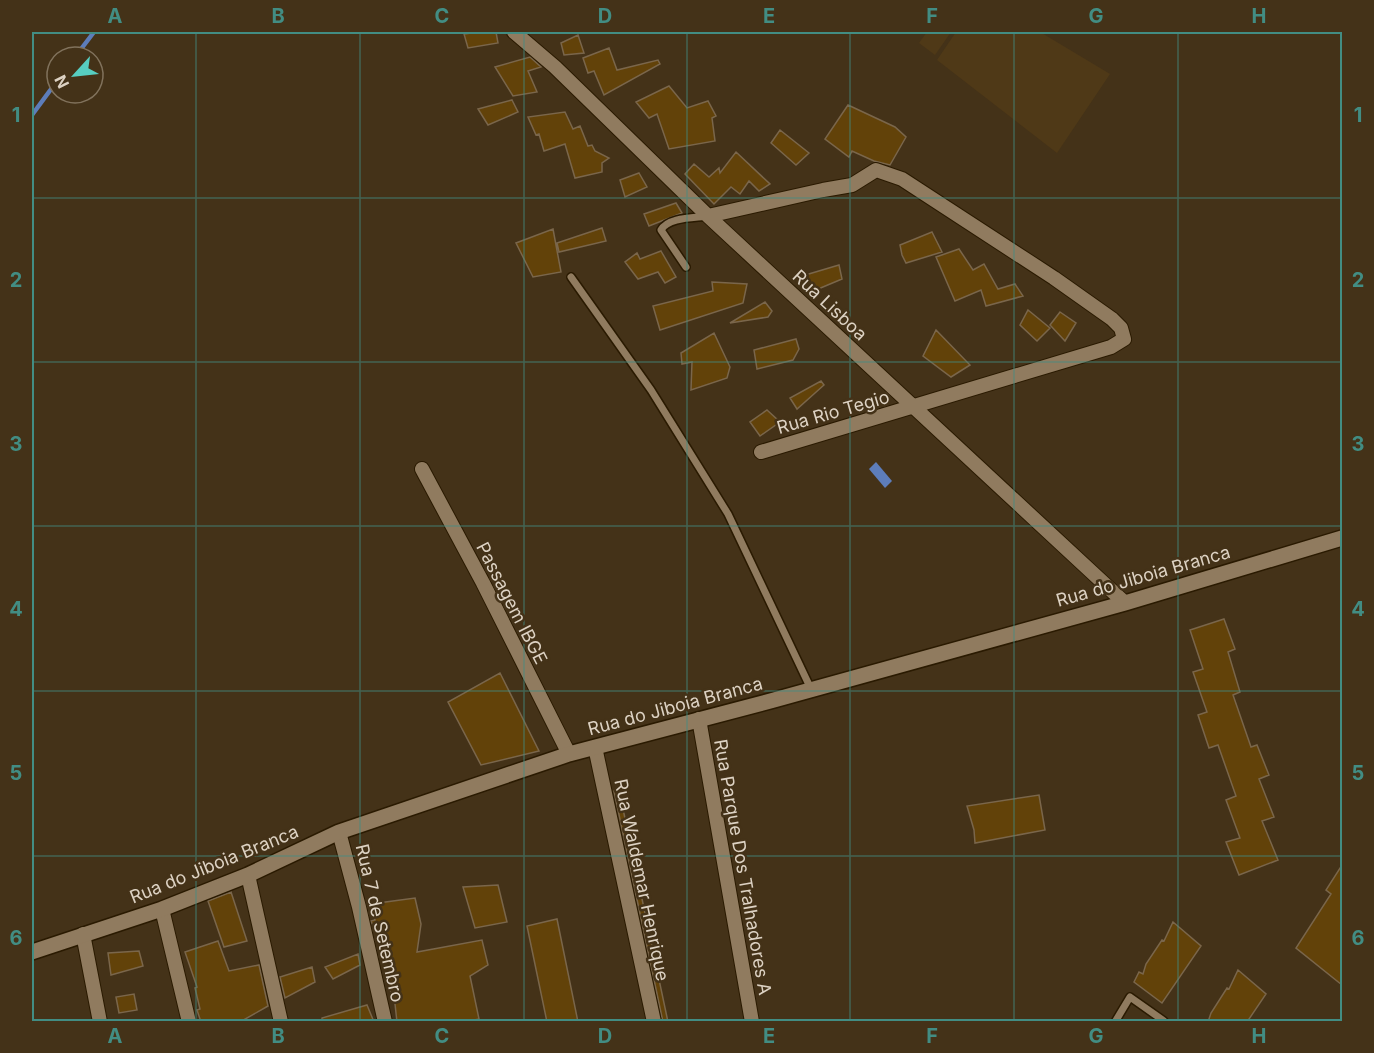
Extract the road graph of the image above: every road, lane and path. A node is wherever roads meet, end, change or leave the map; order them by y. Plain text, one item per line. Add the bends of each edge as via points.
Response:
1 (514, 32) edge
2 (708, 216) junction
3 (686, 267) dead end
4 (571, 277) dead end
5 (914, 407) junction
6 (761, 452) dead end
7 (422, 469) dead end
8 (1342, 538) edge
9 (1125, 603) junction
10 (811, 689) junction
11 (699, 719) junction
12 (595, 747) junction
13 (569, 754) junction
14 (339, 832) junction
15 (248, 875) junction
16 (162, 909) junction
17 (82, 934) junction
18 (32, 952) edge
19 (1164, 1021) edge
20 (100, 1022) edge
21 (189, 1022) edge
22 (280, 1022) edge
23 (385, 1022) edge
24 (654, 1022) edge
25 (752, 1022) edge
26 (1115, 1022) edge

1 - 2 street, Rua Lisboa
2 - 3 lane via 668,222 662,227 665,238
2 - 5 street, Rua Lisboa
2 - 5 street, Rua Rio Tegio via 852,185 876,170 902,179 1054,278 1112,319 1124,333 1121,343 1112,347
4 - 10 lane via 651,390 728,514
5 - 6 street, Rua Rio Tegio
5 - 9 street, Rua Lisboa
7 - 13 street, Passagem IBGE
8 - 9 main road, Rua do Jiboia Branca
9 - 10 main road, Rua do Jiboia Branca
10 - 11 main road, Rua do Jiboia Branca
11 - 12 main road, Rua do Jiboia Branca
11 - 25 street, Rua Parque Dos Tralhadores A
12 - 13 main road, Rua do Jiboia Branca
12 - 24 street, Rua Waldemar Henrique
13 - 14 main road, Rua do Jiboia Branca
14 - 15 main road, Rua do Jiboia Branca
14 - 23 street, Rua 7 de Setembro
15 - 16 main road, Rua do Jiboia Branca
15 - 22 street
16 - 17 main road, Rua do Jiboia Branca
16 - 21 street
17 - 18 main road, Rua do Jiboia Branca
17 - 20 street
19 - 26 lane via 1130,997

